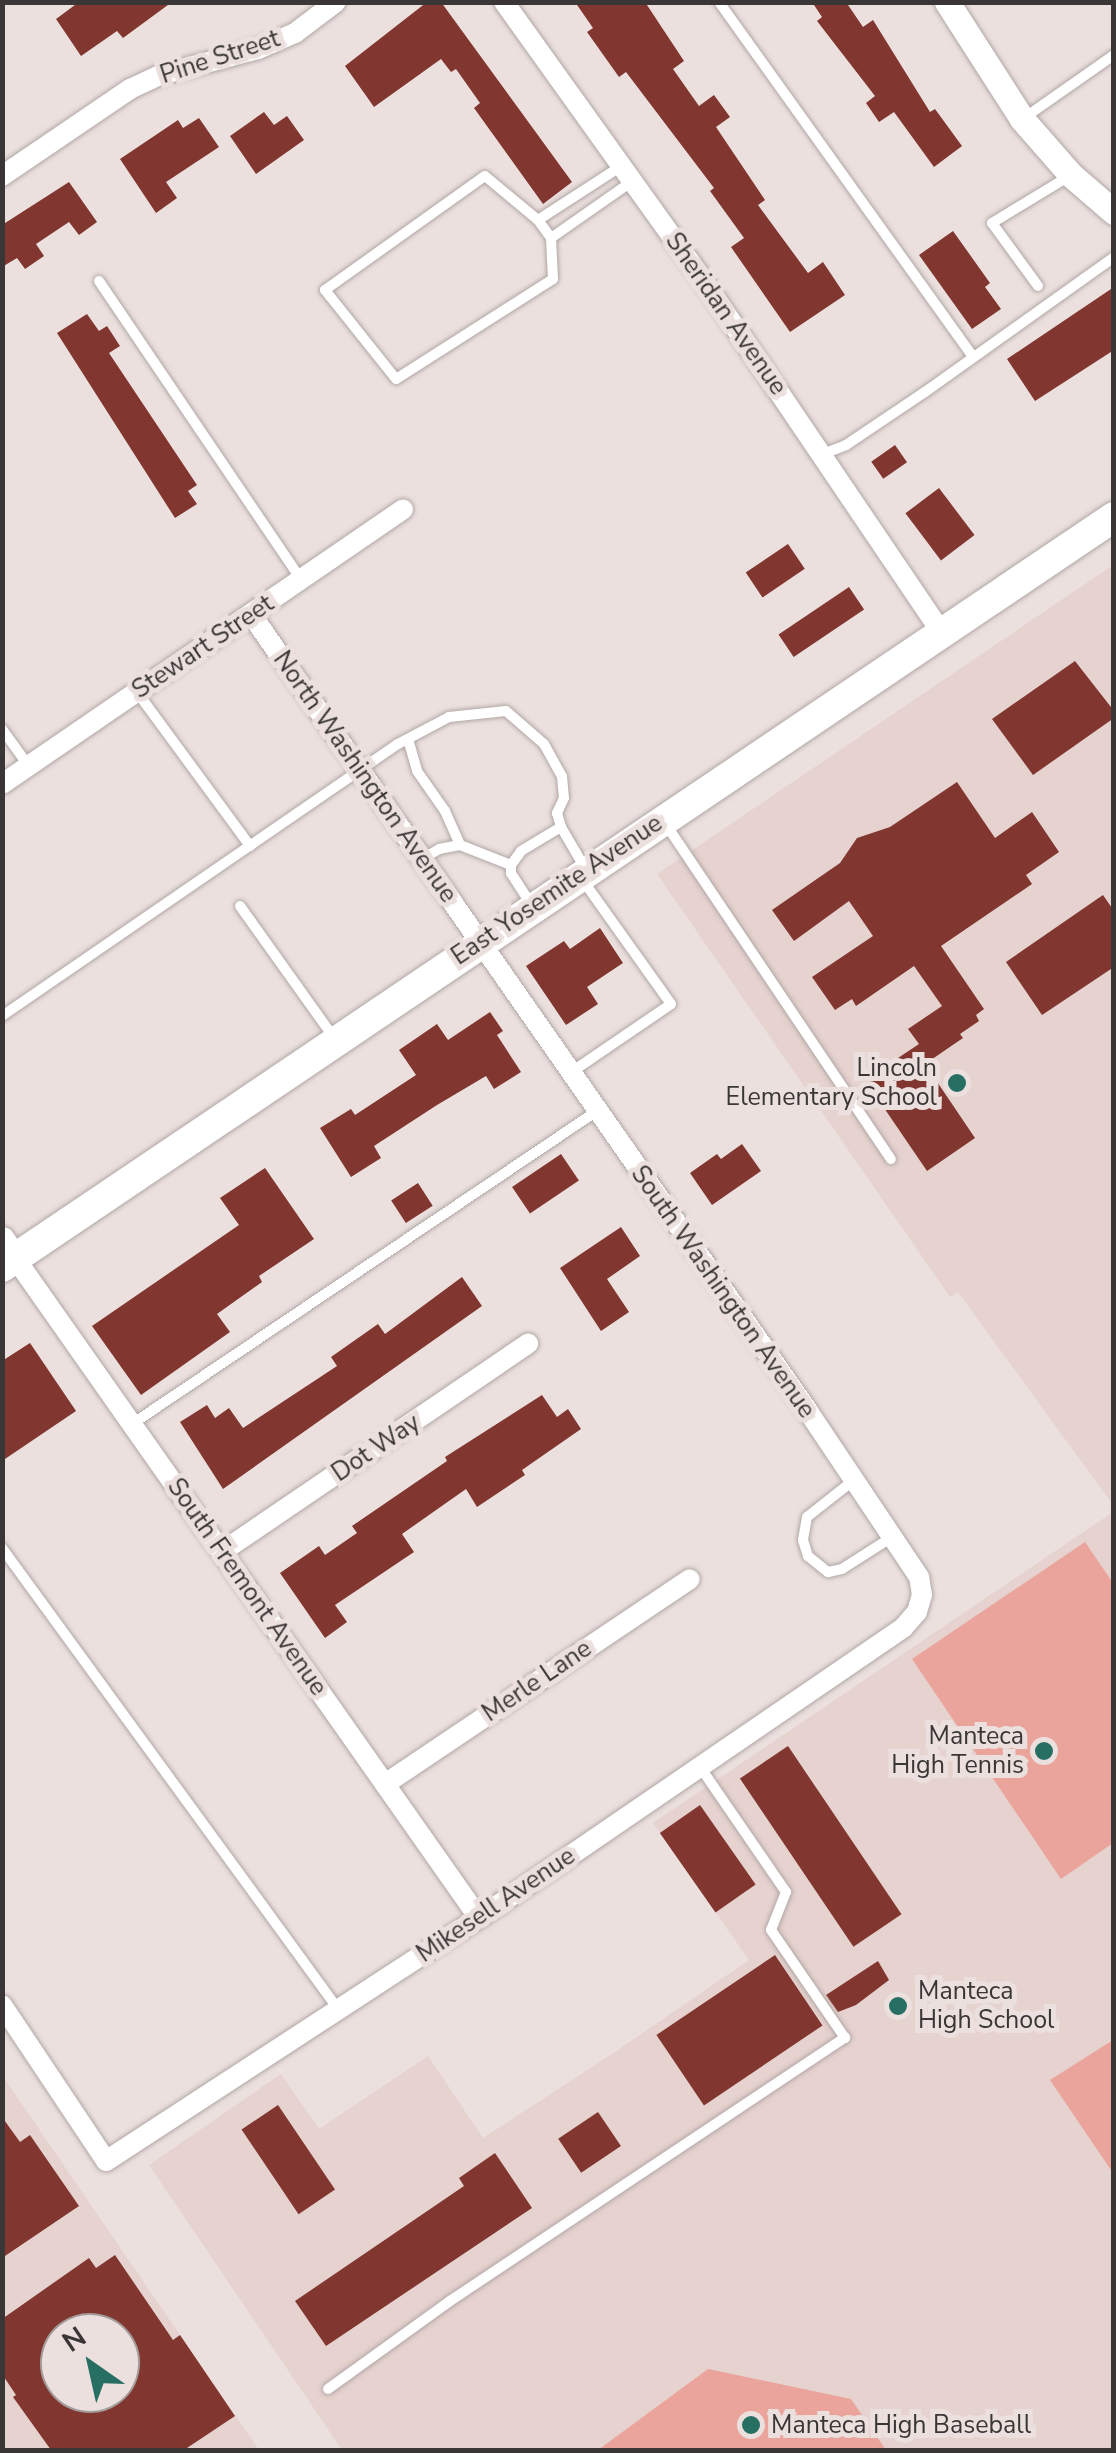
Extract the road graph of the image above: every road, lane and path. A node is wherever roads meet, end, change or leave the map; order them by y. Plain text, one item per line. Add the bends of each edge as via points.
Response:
1 (336, 2) edge
2 (504, 2) edge
3 (720, 2) edge
4 (947, 2) edge
5 (1114, 55) edge
6 (1022, 119) junction
7 (626, 174) junction
8 (1072, 174) junction
9 (2, 176) edge
10 (1114, 212) edge
11 (538, 220) junction
12 (552, 238) junction
13 (1114, 257) edge
14 (98, 281) dead end
15 (1038, 286) dead end
16 (972, 356) junction
17 (822, 454) junction
18 (403, 510) dead end
19 (1114, 517) edge
20 (302, 579) junction
21 (251, 614) junction
22 (940, 630) junction
23 (138, 692) junction
24 (2, 729) edge
25 (408, 739) junction
26 (29, 766) junction
27 (360, 770) junction
28 (2, 784) edge
29 (662, 818) junction
30 (561, 828) junction
31 (460, 845) junction
32 (250, 846) junction
33 (422, 859) junction
34 (512, 866) junction
35 (582, 872) junction
36 (240, 906) dead end
37 (532, 906) junction
38 (478, 941) junction
39 (2, 1016) edge
40 (337, 1042) junction
41 (570, 1074) junction
42 (597, 1111) junction
43 (890, 1159) dead end
44 (7, 1254) edge
45 (528, 1344) dead end
46 (132, 1424) junction
47 (854, 1480) junction
48 (892, 1537) junction
49 (2, 1548) edge
50 (223, 1552) junction
51 (690, 1579) dead end
52 (882, 1642) joint
53 (700, 1767) junction
54 (385, 1784) junction
55 (479, 1918) junction
56 (2, 2005) edge
57 (338, 2009) junction
58 (328, 2389) dead end

1 - 9 street, Pine Street via 295,33 258,49 130,89
2 - 7 street, Sheridan Avenue
3 - 16 lane
4 - 6 street
5 - 6 lane
6 - 8 street
7 - 11 lane
7 - 12 lane
7 - 17 street, Sheridan Avenue
8 - 10 street
8 - 15 lane via 992,224
11 - 12 lane
11 - 12 lane via 484,176 324,290 396,379 553,279
13 - 16 lane
14 - 20 lane
16 - 17 lane via 848,444
17 - 22 street, Sheridan Avenue
18 - 20 street, Stewart Street
19 - 22 main road, East Yosemite Avenue
20 - 21 street, Stewart Street
21 - 23 street, Stewart Street
21 - 27 street, North Washington Avenue
22 - 29 main road, East Yosemite Avenue
23 - 26 street, Stewart Street
23 - 32 lane
24 - 26 lane
25 - 27 lane
25 - 30 lane via 449,717 506,711 544,744 562,776
25 - 31 lane via 417,771
26 - 28 street, Stewart Street
27 - 32 lane
27 - 33 street, North Washington Avenue
29 - 35 main road, East Yosemite Avenue
29 - 43 lane
30 - 34 lane via 521,851
30 - 35 lane
31 - 33 lane
31 - 34 lane
32 - 39 lane
33 - 38 street, North Washington Avenue
34 - 37 lane
35 - 37 main road, East Yosemite Avenue
35 - 41 lane via 671,1004
36 - 40 lane
37 - 38 main road, East Yosemite Avenue
38 - 40 main road, East Yosemite Avenue
38 - 41 street, South Washington Avenue
40 - 44 main road, East Yosemite Avenue
41 - 42 street, South Washington Avenue
42 - 46 lane
42 - 47 street, South Washington Avenue
44 - 46 street, South Fremont Avenue
45 - 50 street, Dot Way
46 - 50 street, South Fremont Avenue
47 - 48 street, South Washington Avenue
47 - 48 lane via 807,1517 808,1556 828,1572 842,1569
48 - 52 street, South Washington Avenue via 922,1595 917,1612
49 - 57 lane
50 - 54 street, South Fremont Avenue
51 - 54 street, Merle Lane
52 - 53 street, Mikesell Avenue
53 - 55 street, Mikesell Avenue
53 - 58 lane via 786,1892 771,1930 845,2038 450,2300
54 - 55 street, South Fremont Avenue
55 - 57 street, Mikesell Avenue
56 - 57 street, Mikesell Avenue via 106,2162

